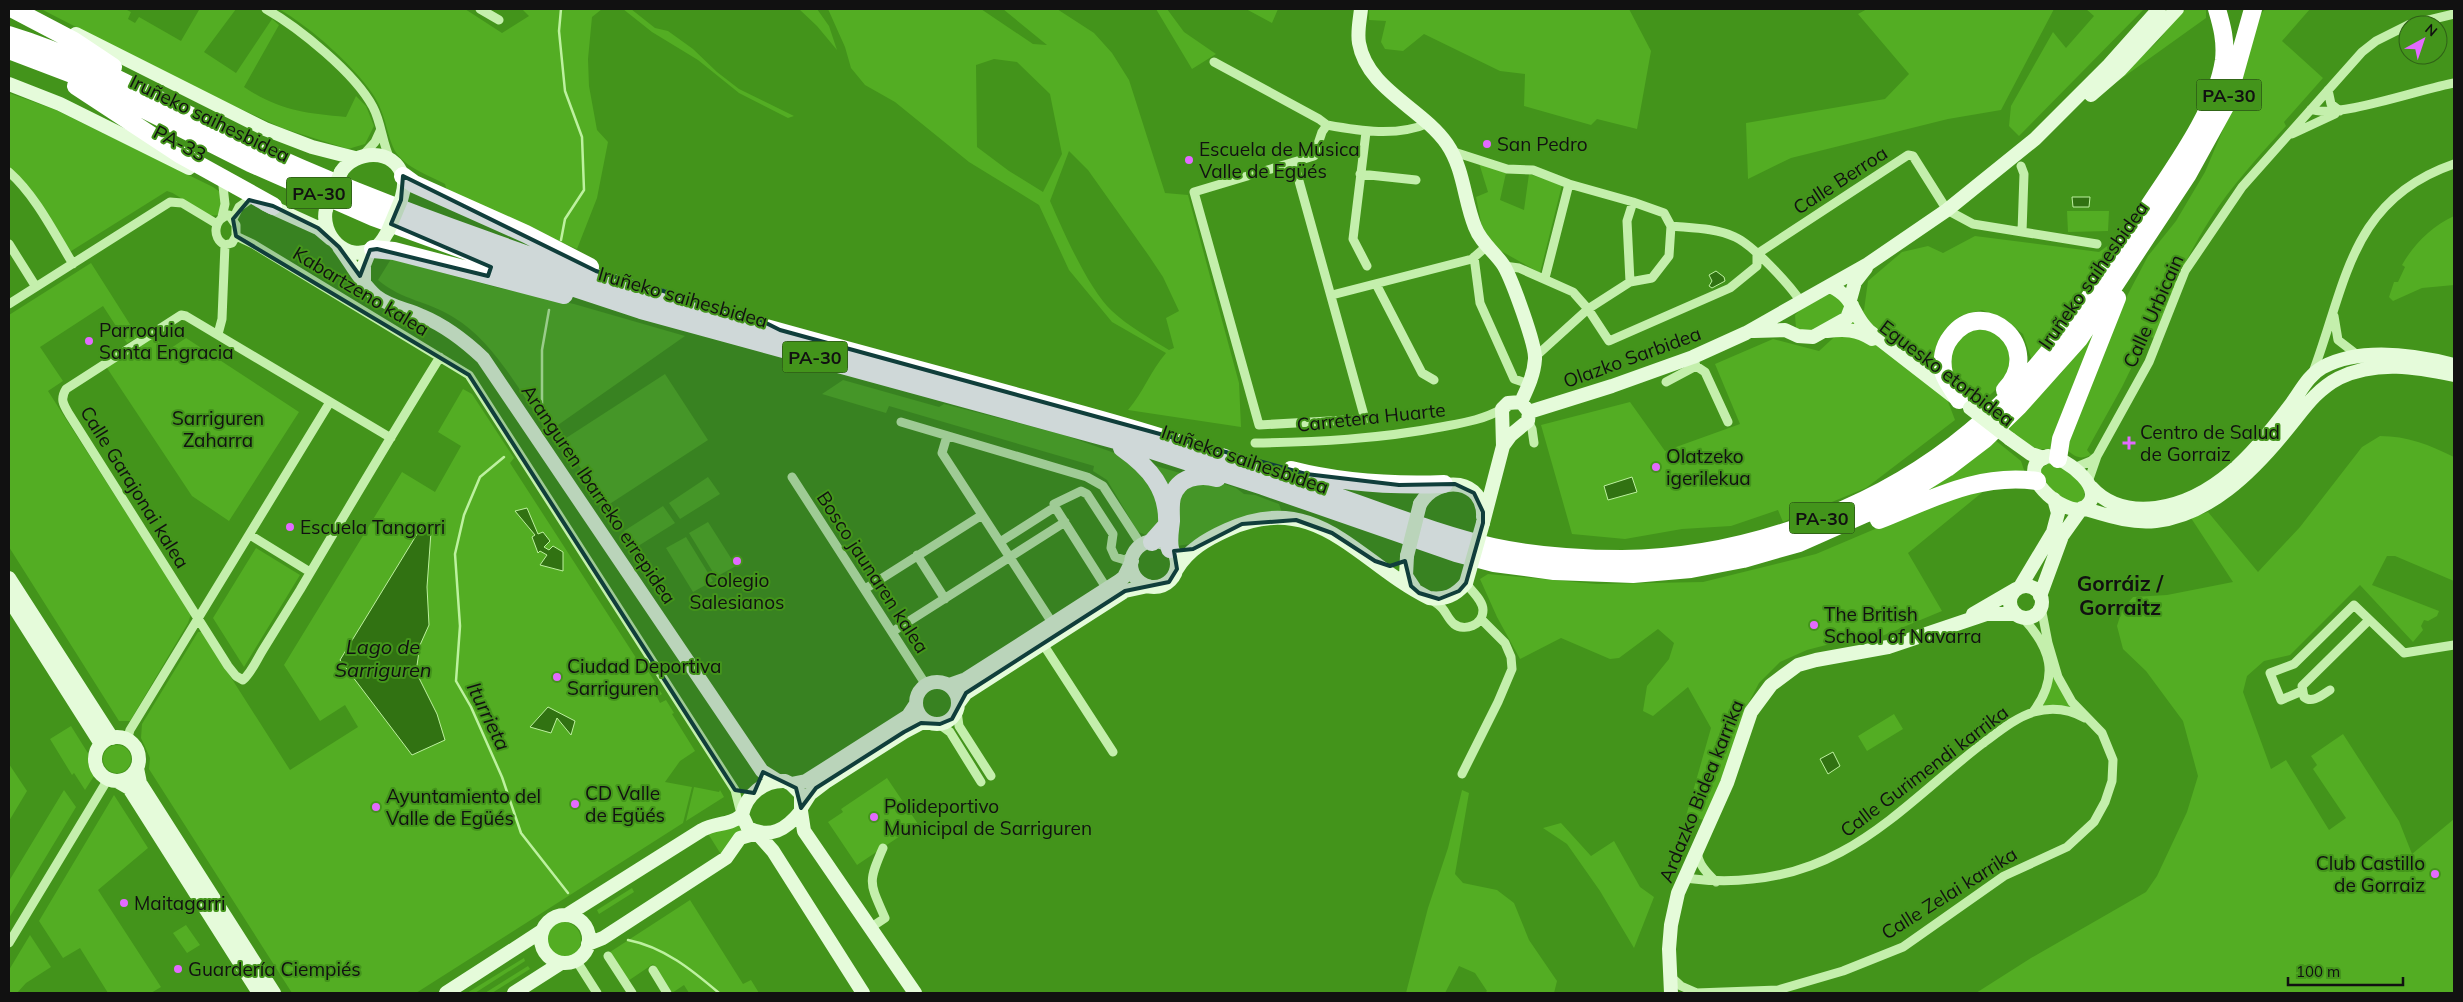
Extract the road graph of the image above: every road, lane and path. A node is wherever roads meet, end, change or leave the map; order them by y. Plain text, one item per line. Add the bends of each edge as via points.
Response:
1 (13, 9) edge
2 (23, 9) edge
3 (266, 9) edge
4 (480, 9) edge
5 (1361, 9) edge
6 (2159, 9) edge
7 (2177, 9) edge
8 (2218, 9) edge
9 (2253, 9) edge
10 (499, 20) dead end
11 (2398, 30) edge
12 (9, 35) edge
13 (9, 50) edge
14 (9, 57) edge
15 (1214, 62) dead end
16 (2454, 83) edge
17 (9, 84) edge
18 (2328, 90) junction
19 (2311, 109) junction
20 (2340, 110) junction
21 (1429, 123) junction
22 (1327, 125) junction
23 (380, 131) junction
24 (1366, 132) junction
25 (2035, 139) junction
26 (2283, 139) junction
27 (244, 142) junction
28 (1452, 151) junction
29 (360, 156) junction
30 (392, 161) junction
31 (1294, 163) junction
32 (2454, 164) edge
33 (2021, 166) dead end
34 (9, 172) edge
35 (1360, 174) junction
36 (2188, 174) junction
37 (403, 176) junction
38 (1416, 180) dead end
39 (1569, 184) junction
40 (223, 186) junction
41 (249, 200) junction
42 (1633, 202) junction
43 (273, 206) junction
44 (1947, 210) junction
45 (233, 219) junction
46 (220, 220) junction
47 (1671, 226) junction
48 (2022, 232) junction
49 (236, 236) junction
50 (437, 240) junction
51 (335, 243) junction
52 (9, 244) edge
53 (2097, 244) dead end
54 (226, 245) junction
55 (1487, 246) junction
56 (372, 250) junction
57 (1757, 254) junction
58 (1474, 257) junction
59 (73, 264) junction
60 (1868, 264) junction
61 (1367, 266) dead end
62 (1504, 266) junction
63 (1545, 278) junction
64 (364, 282) junction
65 (1630, 282) junction
66 (1376, 284) junction
67 (1830, 286) junction
68 (36, 287) junction
69 (1332, 295) junction
70 (596, 301) junction
71 (1851, 303) junction
72 (9, 304) edge
73 (1796, 305) junction
74 (1588, 309) junction
75 (2334, 314) junction
76 (780, 330) junction
77 (1827, 330) junction
78 (1746, 333) junction
79 (218, 334) junction
80 (1798, 336) junction
81 (2338, 340) junction
82 (2323, 345) junction
83 (440, 357) junction
84 (1535, 357) junction
85 (2361, 358) junction
86 (2345, 359) junction
87 (1694, 362) junction
88 (2454, 365) edge
89 (2324, 367) junction
90 (2454, 375) edge
91 (2311, 377) junction
92 (2340, 377) junction
93 (1434, 380) dead end
94 (1666, 382) dead end
95 (1529, 384) junction
96 (330, 402) junction
97 (1965, 407) junction
98 (1503, 416) junction
99 (1524, 418) junction
100 (901, 422) dead end
101 (1728, 422) dead end
102 (947, 436) junction
103 (391, 438) junction
104 (1167, 439) junction
105 (2008, 440) junction
106 (1255, 442) dead end
107 (1503, 446) junction
108 (1122, 448) junction
109 (2097, 456) junction
110 (2051, 458) junction
111 (2074, 468) junction
112 (1496, 473) junction
113 (2035, 475) junction
114 (792, 477) dead end
115 (1087, 477) junction
116 (1218, 478) junction
117 (1444, 484) junction
118 (2089, 484) junction
119 (1466, 487) junction
120 (1083, 492) junction
121 (1869, 497) junction
122 (2054, 499) junction
123 (1055, 506) junction
124 (2082, 508) junction
125 (982, 514) junction
126 (2111, 516) junction
127 (1065, 522) junction
128 (1483, 523) junction
129 (250, 535) junction
130 (2062, 536) junction
131 (1000, 542) junction
132 (1171, 549) junction
133 (1193, 549) junction
134 (1140, 551) junction
135 (917, 556) junction
136 (1407, 556) junction
137 (1010, 557) junction
138 (1375, 561) junction
139 (1176, 569) junction
140 (1690, 569) junction
141 (1550, 571) junction
142 (310, 572) junction
143 (9, 578) edge
144 (1466, 583) junction
145 (1148, 586) junction
146 (2018, 588) junction
147 (865, 589) junction
148 (1107, 589) junction
149 (1424, 596) junction
150 (9, 599) edge
151 (945, 600) junction
152 (2040, 601) junction
153 (2019, 616) junction
154 (199, 619) junction
155 (1481, 619) junction
156 (2369, 620) junction
157 (1958, 623) junction
158 (1053, 624) junction
159 (892, 632) junction
160 (1043, 644) junction
161 (2454, 645) edge
162 (926, 685) junction
163 (949, 685) junction
164 (2330, 690) dead end
165 (2302, 691) junction
166 (916, 704) junction
167 (958, 708) junction
168 (2033, 712) junction
169 (2092, 722) junction
170 (935, 724) junction
171 (127, 740) junction
172 (106, 741) junction
173 (1113, 752) dead end
174 (137, 768) junction
175 (762, 772) junction
176 (1462, 774) dead end
177 (991, 776) dead end
178 (112, 780) junction
179 (784, 782) junction
180 (982, 782) dead end
181 (735, 790) junction
182 (756, 790) junction
183 (801, 810) junction
184 (742, 815) junction
185 (785, 827) junction
186 (804, 831) junction
187 (757, 833) junction
188 (883, 848) dead end
189 (1696, 850) junction
190 (773, 851) junction
191 (1684, 878) junction
192 (1716, 882) junction
193 (567, 915) junction
194 (870, 928) junction
195 (542, 931) junction
196 (9, 943) edge
197 (588, 944) junction
198 (608, 956) dead end
199 (576, 960) junction
200 (561, 963) junction
201 (653, 970) dead end
202 (1669, 975) junction
203 (259, 993) edge
204 (274, 993) edge
205 (446, 993) edge
206 (514, 993) edge
207 (597, 993) edge
208 (632, 993) edge
209 (667, 993) edge
210 (864, 993) edge
211 (915, 993) edge
212 (1671, 993) edge
213 (1696, 993) edge

1 - 27 highway via 74,41 128,78
2 - 29 street via 264,129 312,147
3 - 23 street via 328,56 353,80 372,105
4 - 10 street
5 - 21 street via 1359,42 1367,68
6 - 25 street
7 - 25 street via 2120,70
8 - 121 highway, Iruñeko saihesbidea / PA-30 via 2225,35 2225,52 2222,71 2207,109 2180,159 2095,291 2059,341 2021,385 1970,432 1911,474
9 - 36 highway, Iruñeko saihesbidea / PA-30 via 2226,104
11 - 18 street, Calle Urbicain via 2362,52
12 - 27 highway, Iruñeko saihesbidea / PA-30 via 93,67
13 - 50 highway, Iruñeko saihesbidea / PA-30 via 80,77 250,163 373,217
14 - 43 highway via 64,79 181,155
15 - 22 street
16 - 20 street
17 - 40 street, PA-33 via 60,104
18 - 19 street, Calle Urbicain
18 - 20 street via 2331,104
19 - 20 street via 2322,112
19 - 26 street, Calle Urbicain
20 - 26 street
21 - 24 street via 1418,128
21 - 28 street
22 - 24 street
22 - 31 street via 1314,156
23 - 29 street via 375,142
23 - 30 street
24 - 35 street
25 - 44 street
26 - 109 street, Calle Urbicain via 2230,202 2185,271 2149,362
27 - 76 highway, Iruñeko saihesbidea / PA-30 via 356,193 506,248 609,283
28 - 39 street via 1507,169 1534,170
28 - 55 street via 1475,227
29 - 30 street via 375,154
29 - 51 street, bridge via 348,162 341,172 326,209 325,222
30 - 37 street
31 - 69 street
31 - 69 street via 1194,192 1260,425 1366,419
32 - 75 street via 2393,198 2370,224 2346,269
33 - 48 street via 2024,174
34 - 59 street via 18,180
35 - 38 street
35 - 61 street via 1353,239
36 - 110 highway via 2176,202 2140,255 2111,310
36 - 140 highway, Iruñeko saihesbidea / PA-30 via 2079,340 1985,439 1896,500 1841,526 1799,543
37 - 56 street, bridge via 401,200 388,231
37 - 76 highway via 596,271 758,319
39 - 42 street
39 - 63 street
40 - 41 street, PA-33
40 - 46 street via 225,204
41 - 43 street, PA-33
41 - 45 street via 239,207
42 - 47 street via 1664,213
42 - 65 street via 1627,221
43 - 51 street, PA-33 via 318,228
44 - 48 street via 1973,224
44 - 57 street, Calle Berroa via 1913,156 1908,155
44 - 60 street
45 - 46 street via 229,215
45 - 49 street
46 - 54 street via 216,237
46 - 59 street via 182,203 170,202
47 - 57 street via 1704,229 1737,238
47 - 65 street via 1669,256 1652,278
48 - 53 street
49 - 54 street via 232,243
49 - 83 street, Kabartzeno kalea
50 - 70 highway via 505,270
50 - 141 highway, Iruñeko saihesbidea / PA-30 via 641,310 1203,466 1456,554
51 - 56 street via 360,252
51 - 64 street, Aranguren Ibarreko errepidea
52 - 68 street
54 - 79 street via 222,319
55 - 58 street
55 - 62 street
56 - 64 street via 364,265
56 - 70 highway via 394,251
57 - 73 street
57 - 74 street via 1757,266 1730,288 1609,341
58 - 66 street
58 - 95 street via 1480,303 1514,379
59 - 68 street
60 - 67 street
60 - 71 street via 1855,282
62 - 63 street
62 - 84 street
63 - 74 street via 1573,292
64 - 175 street, Aranguren Ibarreko errepidea via 386,303 450,330 483,358
65 - 74 street
66 - 69 street
66 - 93 street via 1422,373
67 - 71 street via 1844,293
67 - 73 street
68 - 72 street
70 - 108 highway
71 - 77 street via 1847,318
71 - 97 street, Eguesko etorbidea via 1869,331
73 - 78 street, Olazko Sarbidea
73 - 80 street via 1789,322
74 - 84 street
75 - 81 street
75 - 82 street
76 - 104 highway, Iruñeko saihesbidea / PA-30
77 - 80 street via 1813,337
77 - 97 street, Eguesko etorbidea via 1861,332
78 - 80 street, Olazko Sarbidea via 1785,330
78 - 87 street, Olazko Sarbidea
79 - 96 street, Calle Garajonai kalea
79 - 154 street, Calle Garajonai kalea via 181,315 66,389 62,396 69,414
81 - 85 street
81 - 86 street
82 - 89 street
82 - 91 street
83 - 103 street, Calle Garajonai kalea
83 - 181 street, Kabartzeno kalea via 469,375
84 - 95 street
85 - 86 street
85 - 88 street via 2408,357
86 - 89 street
86 - 92 street via 2345,371
87 - 94 street
87 - 99 street, Olazko Sarbidea via 1612,386
87 - 101 street via 1705,372
89 - 91 street
89 - 92 street via 2331,376
90 - 92 street via 2394,366 2360,370
91 - 118 street via 2261,443 2217,483 2196,497 2173,506 2135,509 2101,498
92 - 126 street via 2321,389 2255,466 2198,510 2157,522
95 - 99 street
96 - 103 street, Calle Garajonai kalea
96 - 129 street
97 - 105 street, Eguesko etorbidea, bridge
97 - 121 highway via 1944,374 1943,352 1949,339 1966,324 1995,324 2012,337 2018,350 2019,362 2010,384 1954,435
98 - 99 street via 1510,428
98 - 99 street, Olazko Sarbidea via 1508,403
98 - 106 street, Carretera Huarte via 1357,439
98 - 107 street
99 - 107 street
100 - 102 street
102 - 115 street
102 - 125 street via 942,453
103 - 142 street, Calle Garajonai kalea
104 - 117 highway via 1203,444 1306,474 1399,485
104 - 121 highway, Iruñeko saihesbidea / PA-30 via 1434,530 1496,548 1556,556 1626,559 1712,550 1809,524
105 - 110 street, Eguesko etorbidea via 2031,454
105 - 113 street, Eguesko etorbidea
107 - 112 street
108 - 116 highway
108 - 134 highway via 1149,470 1163,492 1167,525
109 - 111 street
109 - 118 street, Calle Urbicain
110 - 111 street, Eguesko etorbidea
110 - 113 street
111 - 118 street, Eguesko etorbidea
112 - 119 street via 1487,485 1478,490
112 - 128 street
113 - 122 street, Eguesko etorbidea
113 - 140 highway via 1981,481 1815,545 1743,564
114 - 147 street, Bosco jaunaren kalea
115 - 120 street
115 - 134 street via 1103,486
116 - 132 highway via 1193,477 1176,488 1171,507
116 - 141 highway via 1449,556 1511,568
117 - 119 street
117 - 136 street, bridge via 1434,488 1420,504
118 - 124 street via 2088,503
119 - 128 street via 1480,502
120 - 123 street via 1078,491
120 - 134 street via 1113,534 1111,548 1115,557 1125,560
122 - 124 street via 2072,508
122 - 146 street via 2058,513 2053,532
123 - 127 street
123 - 131 street
124 - 126 street
124 - 130 street
125 - 131 street
125 - 135 street
126 - 130 street via 2083,519
127 - 137 street
127 - 148 street
128 - 144 street, bridge
129 - 142 street
129 - 154 street
130 - 152 street
131 - 137 street
132 - 133 street
132 - 134 street via 1164,544
132 - 139 street via 1176,558
133 - 138 street via 1242,524 1260,519 1285,519 1322,528
133 - 139 street
134 - 145 street via 1134,574
134 - 148 street via 1124,577
135 - 147 street
135 - 151 street
136 - 138 street via 1394,566
136 - 149 street via 1406,576 1411,586
137 - 151 street
137 - 158 street
138 - 149 street
139 - 145 street via 1174,576 1163,586
140 - 141 highway, Iruñeko saihesbidea / PA-30 via 1633,574
142 - 154 street, Calle Garajonai kalea via 243,680 229,667
143 - 172 street
144 - 149 street via 1450,597
144 - 155 street via 1481,603
145 - 160 street via 1125,591
146 - 152 street via 2034,588
146 - 153 street via 2010,602
146 - 157 street, Ardazko Bidea karrika
147 - 159 street, Bosco jaunaren kalea
148 - 158 street
149 - 155 street via 1443,608 1454,624 1473,626
150 - 172 street
151 - 159 street
152 - 153 street via 2035,614
152 - 169 street, Calle Zelai karrika via 2058,677 2072,702
153 - 157 street, Ardazko Bidea karrika via 1986,614
153 - 168 street via 2045,647 2048,660 2047,687
154 - 171 street via 130,730
155 - 176 street via 1505,643 1512,669
156 - 161 street via 2404,653
156 - 165 street via 2302,686
156 - 165 street via 2354,605 2294,664 2270,673 2281,700
157 - 189 street, Ardazko Bidea karrika via 1888,647 1798,665 1771,685 1751,712 1727,783
158 - 163 street via 966,679
159 - 162 street, Bosco jaunaren kalea
160 - 167 street via 966,693
160 - 173 street
162 - 163 street via 938,682
162 - 166 street
163 - 167 street via 954,690
164 - 165 street via 2312,700 2304,697
166 - 170 street via 921,716
166 - 179 street via 908,716 806,781
167 - 170 street via 952,719
167 - 177 street via 959,726
168 - 169 street, Calle Gurimendi karrika via 2068,711
168 - 192 street, Calle Gurimendi karrika via 1958,762 1890,820 1841,852 1785,873 1740,882
169 - 213 street, Calle Zelai karrika via 2102,733 2113,760 2112,781 2094,822 2067,847 2004,876 1903,947 1843,971 1778,990
170 - 180 street via 950,732
170 - 183 street via 911,728 827,781 810,794
171 - 172 street
171 - 174 street via 137,751
172 - 178 street via 97,750 95,763 102,775
174 - 178 street via 131,776
174 - 204 street via 140,783
175 - 179 street
175 - 182 street
178 - 196 street
178 - 203 street via 129,788
179 - 182 street
179 - 183 street via 800,794
181 - 182 street via 742,794
181 - 184 street
182 - 184 street via 745,803
183 - 185 street
183 - 186 street
184 - 187 street via 748,828
184 - 193 street via 731,823 702,830
185 - 186 street
185 - 187 street via 767,834
185 - 190 street via 774,836
186 - 194 street
187 - 190 street
187 - 197 street via 740,838 720,863 603,938
188 - 194 street via 871,884 885,918
189 - 191 street, Ardazko Bidea karrika
189 - 192 street via 1705,871
190 - 210 street
191 - 192 street, Calle Gurimendi karrika
191 - 202 street, Ardazko Bidea karrika via 1671,925
193 - 195 street via 551,918
193 - 197 street via 575,917 586,928
194 - 211 street
195 - 200 street via 544,951 548,957
195 - 205 street
197 - 199 street via 586,951
198 - 208 street
199 - 200 street
199 - 207 street
200 - 206 street
201 - 209 street
202 - 212 street, Ardazko Bidea karrika
202 - 213 street

